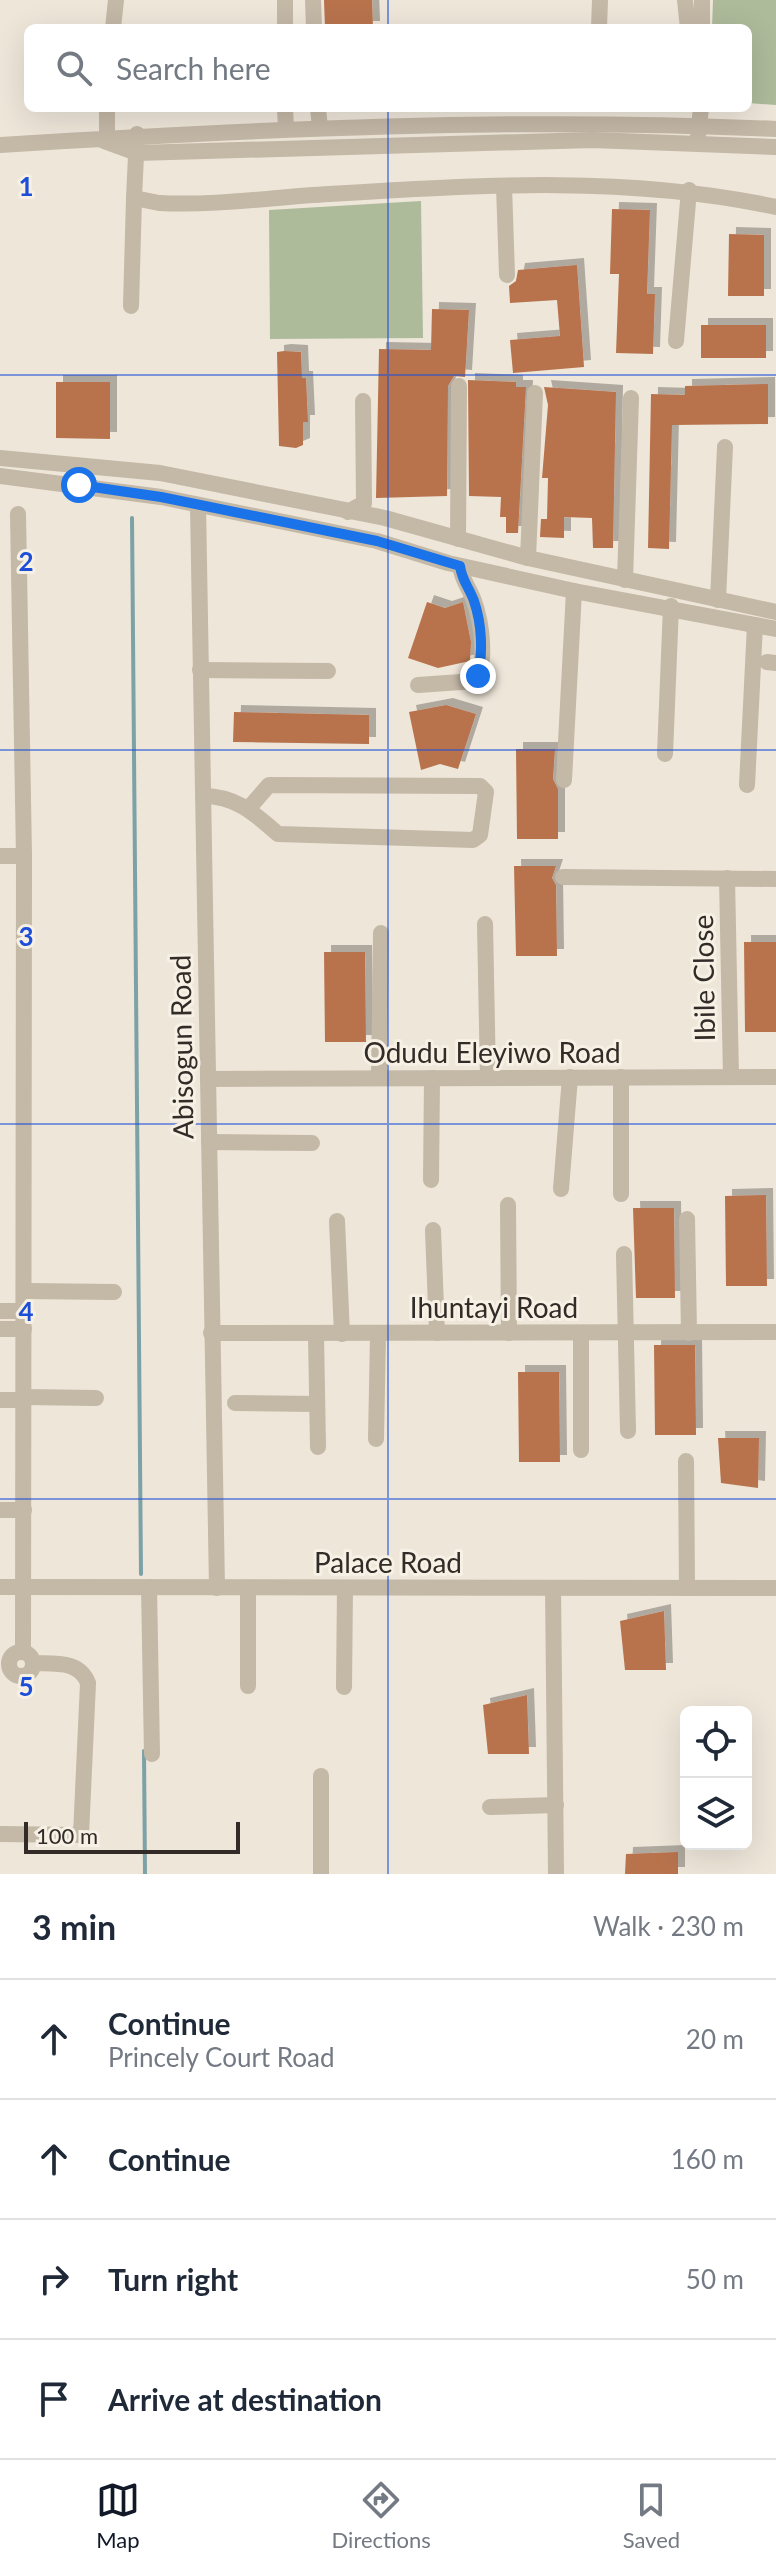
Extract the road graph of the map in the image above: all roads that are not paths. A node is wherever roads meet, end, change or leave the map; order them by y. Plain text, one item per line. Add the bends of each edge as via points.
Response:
1 (116, 0) edge
2 (285, 0) edge
3 (313, 0) edge
4 (591, 0) edge
5 (600, 0) edge
6 (685, 0) edge
7 (702, 0) edge
8 (113, 24) edge
9 (285, 24) edge
10 (314, 24) edge
11 (591, 24) edge
12 (599, 24) edge
13 (688, 24) edge
14 (702, 24) edge
15 (107, 112) edge
16 (285, 112) edge
17 (318, 112) edge
18 (700, 112) edge
19 (592, 115) edge
20 (698, 126) junction
21 (320, 128) junction
22 (286, 129) junction
23 (776, 129) edge
24 (137, 134) junction
25 (104, 139) junction
26 (592, 140) junction
27 (697, 144) junction
28 (0, 145) edge
29 (776, 147) edge
30 (137, 153) junction
31 (504, 186) junction
32 (689, 190) junction
33 (134, 198) junction
34 (776, 207) edge
35 (507, 275) dead end
36 (131, 306) dead end
37 (676, 341) dead end
38 (459, 386) dead end
39 (535, 393) dead end
40 (631, 398) dead end
41 (363, 401) dead end
42 (725, 447) dead end
43 (0, 458) edge
44 (0, 476) edge
45 (198, 505) junction
46 (348, 512) junction
47 (18, 514) dead end
48 (385, 518) junction
49 (458, 539) junction
50 (377, 541) junction
51 (528, 558) junction
52 (460, 566) junction
53 (625, 580) junction
54 (574, 591) junction
55 (718, 600) junction
56 (671, 606) junction
57 (776, 612) edge
58 (755, 625) junction
59 (776, 629) edge
60 (200, 670) junction
61 (328, 671) dead end
62 (418, 685) dead end
63 (665, 754) dead end
64 (564, 780) dead end
65 (747, 785) dead end
66 (203, 796) junction
67 (249, 808) junction
68 (0, 856) edge
69 (24, 856) junction
70 (563, 877) dead end
71 (727, 878) junction
72 (776, 879) edge
73 (485, 924) dead end
74 (381, 933) dead end
75 (570, 1077) junction
76 (621, 1077) junction
77 (731, 1077) junction
78 (776, 1077) edge
79 (379, 1078) junction
80 (432, 1078) junction
81 (488, 1078) junction
82 (208, 1079) junction
83 (209, 1142) junction
84 (312, 1143) dead end
85 (431, 1180) dead end
86 (561, 1189) dead end
87 (621, 1194) dead end
88 (508, 1205) dead end
89 (687, 1219) dead end
90 (337, 1221) dead end
91 (433, 1230) dead end
92 (624, 1254) dead end
93 (24, 1291) junction
94 (114, 1292) dead end
95 (0, 1311) edge
96 (24, 1311) junction
97 (0, 1329) edge
98 (24, 1329) junction
99 (776, 1332) edge
100 (211, 1333) junction
101 (437, 1333) junction
102 (509, 1333) junction
103 (581, 1333) junction
104 (627, 1333) junction
105 (689, 1333) junction
106 (342, 1334) junction
107 (378, 1334) junction
108 (316, 1335) junction
109 (96, 1398) dead end
110 (24, 1399) junction
111 (0, 1400) edge
112 (235, 1403) dead end
113 (317, 1404) junction
114 (628, 1431) dead end
115 (376, 1439) dead end
116 (318, 1447) dead end
117 (581, 1450) dead end
118 (686, 1461) dead end
119 (0, 1510) edge
120 (24, 1510) junction
121 (0, 1587) edge
122 (24, 1587) junction
123 (149, 1587) junction
124 (217, 1588) junction
125 (248, 1588) junction
126 (345, 1588) junction
127 (553, 1588) junction
128 (687, 1588) junction
129 (776, 1588) edge
130 (17, 1658) edge
131 (248, 1686) dead end
132 (344, 1687) dead end
133 (152, 1754) dead end
134 (321, 1776) dead end
135 (556, 1805) junction
136 (490, 1807) dead end
137 (0, 1834) edge
138 (321, 1874) edge
139 (556, 1874) edge

1 - 8 street
2 - 9 street
3 - 10 street
4 - 11 street
5 - 12 street
6 - 13 street
7 - 14 street
15 - 25 street
16 - 22 street
17 - 21 street
18 - 20 street
19 - 20 street
19 - 21 street
19 - 26 street
20 - 23 street
20 - 27 street
21 - 22 street
22 - 24 street
24 - 25 street
24 - 30 street
25 - 28 street
25 - 30 street
26 - 27 street
26 - 30 street
27 - 29 street
30 - 33 street
31 - 32 street
31 - 33 street via 169,203
31 - 35 street
32 - 34 street
32 - 37 street
33 - 36 street
38 - 49 street
39 - 51 street
40 - 53 street
41 - 46 street via 364,503
42 - 55 street
43 - 46 street via 160,473
44 - 45 street
45 - 50 street
45 - 60 street, Abisogun Road
46 - 48 street
47 - 69 street
48 - 49 street
48 - 50 street
49 - 51 street
50 - 52 street
51 - 53 street
52 - 54 street
52 - 62 street via 474,600 482,650 478,676 475,681
53 - 55 street
54 - 56 street
54 - 64 street
55 - 57 street
56 - 58 street
56 - 63 street
58 - 59 street
58 - 65 street
60 - 61 street
60 - 66 street, Abisogun Road
66 - 67 street via 225,796
66 - 82 street, Abisogun Road
67 - 67 street via 278,834 473,840 480,835 486,792 480,786 269,785
68 - 69 street
69 - 93 street
70 - 71 street, Ibile Close
71 - 72 street, Ibile Close
71 - 77 street, Ibile Close
73 - 81 street
74 - 79 street
75 - 76 street, Odudu Eleyiwo Road
75 - 81 street, Odudu Eleyiwo Road
75 - 86 street
76 - 77 street, Odudu Eleyiwo Road
76 - 87 street
77 - 78 street, Odudu Eleyiwo Road
79 - 80 street, Odudu Eleyiwo Road
79 - 82 street, Odudu Eleyiwo Road
80 - 81 street, Odudu Eleyiwo Road
80 - 85 street
82 - 83 street, Abisogun Road
83 - 84 street
83 - 100 street, Abisogun Road
88 - 102 street
89 - 105 street
90 - 106 street
91 - 101 street
92 - 104 street
93 - 94 street
93 - 96 street
95 - 96 street
96 - 98 street
97 - 98 street
98 - 110 street
99 - 105 street, Ihuntayi Road
100 - 108 street, Ihuntayi Road
100 - 124 street, Abisogun Road
101 - 102 street, Ihuntayi Road
101 - 107 street, Ihuntayi Road
102 - 103 street, Ihuntayi Road
103 - 104 street, Ihuntayi Road
103 - 117 street
104 - 105 street, Ihuntayi Road
104 - 114 street
106 - 107 street, Ihuntayi Road
106 - 108 street, Ihuntayi Road
107 - 115 street
108 - 113 street
109 - 110 street
110 - 111 street
110 - 120 street
112 - 113 street
113 - 116 street
118 - 128 street
119 - 120 street
120 - 122 street
121 - 122 street, Palace Road
122 - 123 street, Palace Road
122 - 130 street
123 - 124 street, Palace Road
123 - 133 street
124 - 125 street, Palace Road
125 - 126 street, Palace Road
125 - 131 street
126 - 127 street, Palace Road
126 - 132 street
127 - 128 street, Palace Road
127 - 135 street
128 - 129 street, Palace Road
130 - 137 street via 74,1665 88,1683 81,1835
134 - 138 street
135 - 136 street
135 - 139 street

